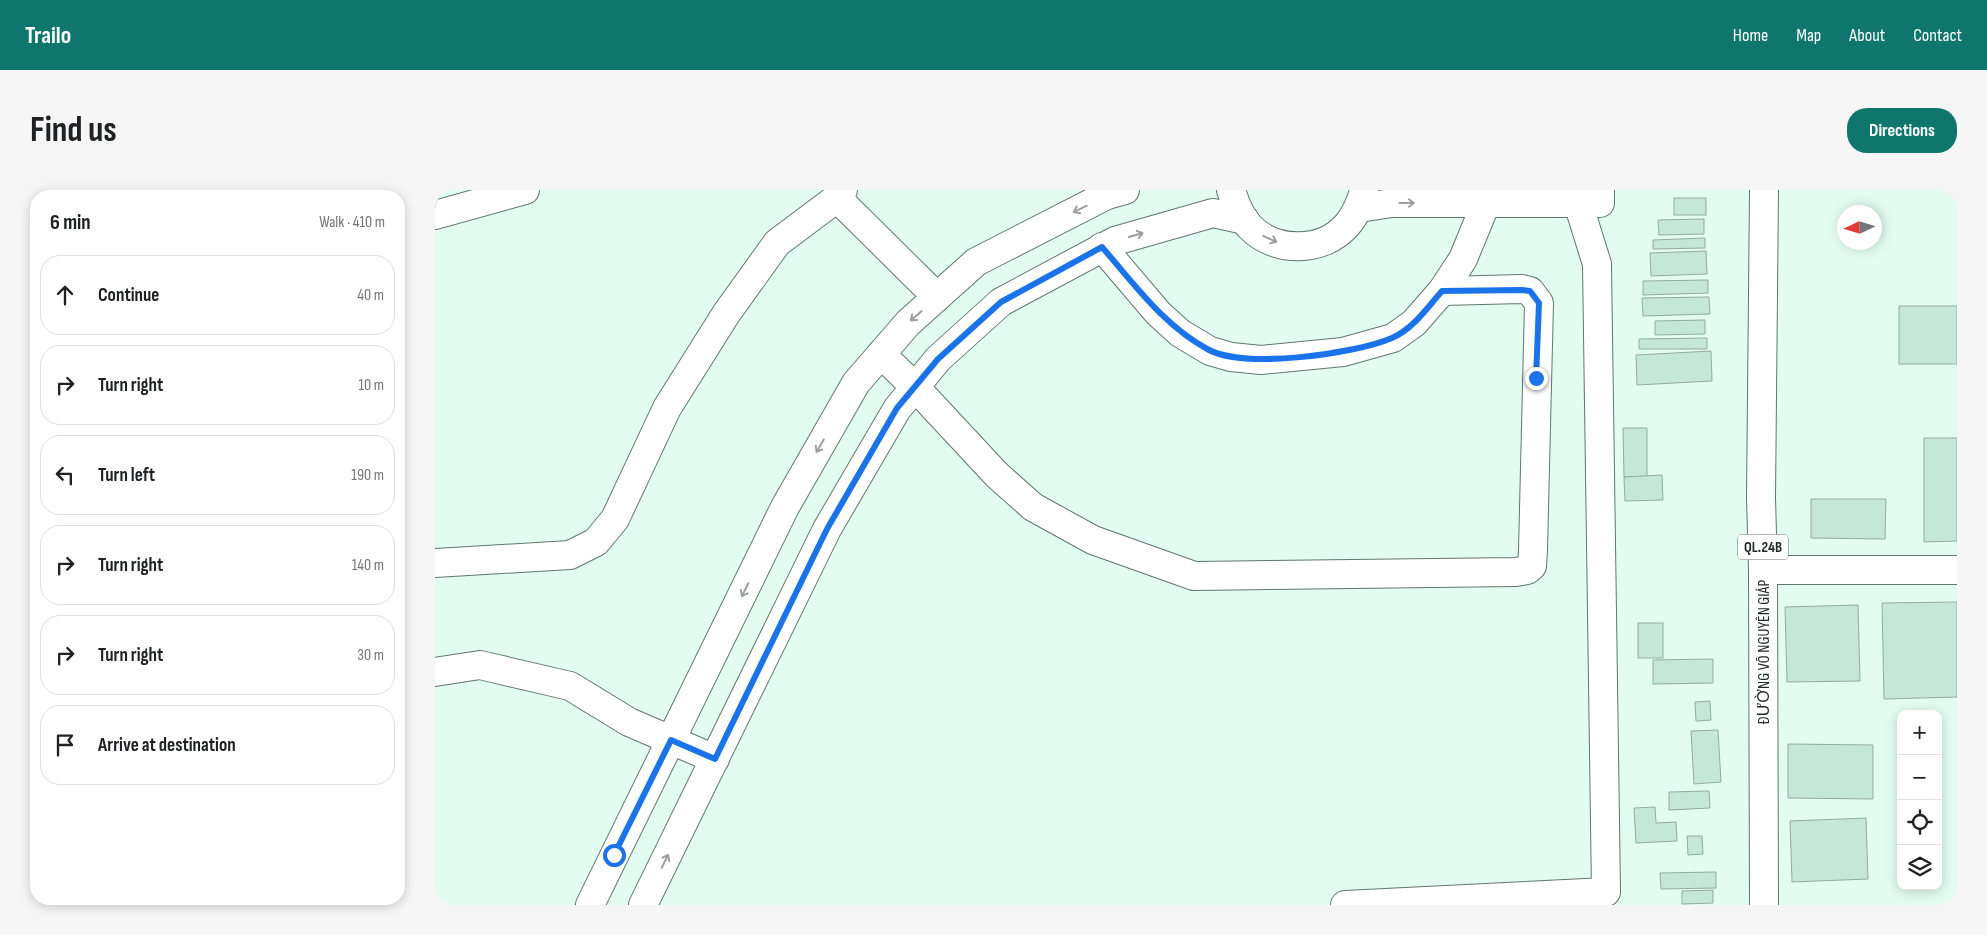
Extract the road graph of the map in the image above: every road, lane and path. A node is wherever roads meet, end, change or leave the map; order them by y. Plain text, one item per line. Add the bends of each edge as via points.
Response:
1 (525, 190) edge
2 (1125, 190) edge
3 (1231, 190) edge
4 (1764, 190) edge
5 (840, 194) edge
6 (1589, 197) edge
7 (1361, 199) edge
8 (1486, 203) junction
9 (435, 215) edge
10 (1245, 220) junction
11 (1102, 247) junction
12 (1442, 291) junction
13 (937, 297) junction
14 (881, 354) junction
15 (915, 386) junction
16 (435, 563) edge
17 (1763, 570) junction
18 (1957, 570) edge
19 (435, 672) edge
20 (671, 740) junction
21 (715, 759) junction
22 (1606, 899) edge
23 (590, 905) edge
24 (643, 905) edge
25 (1345, 905) edge
26 (1764, 905) edge

1 - 9 street
2 -> 13 street via 1107,195 976,262
3 - 10 street via 1237,210
4 - 17 street, ĐƯỜNG VÕ NGUYÊN GIÁP / QL.24B
5 - 13 street
5 - 16 street via 777,243 726,314 667,408 615,518 597,542 569,555
6 - 8 street
6 - 22 street via 1597,264
7 -> 8 street
10 -> 7 street via 1267,240 1288,246 1309,246 1329,239 1346,226
8 - 12 street via 1463,259
11 -> 10 street via 1213,213
11 - 12 street via 1158,313 1180,333 1210,351 1231,357 1261,360 1343,352 1393,338 1414,323
11 - 15 street via 1001,302 938,359
12 - 15 street via 1522,290 1530,291 1539,303 1533,550 1532,566 1527,570 1194,576 1093,540 1033,507 997,475
13 -> 14 street
14 - 15 street
14 -> 20 street via 856,383 785,507
15 - 21 street via 897,408 827,529
17 - 18 street
17 - 26 street, ĐƯỜNG VÕ NGUYÊN GIÁP / QL.24B
19 - 20 street via 480,665 570,686 629,722
20 - 21 street
20 - 23 street
24 -> 21 street
22 - 25 street

